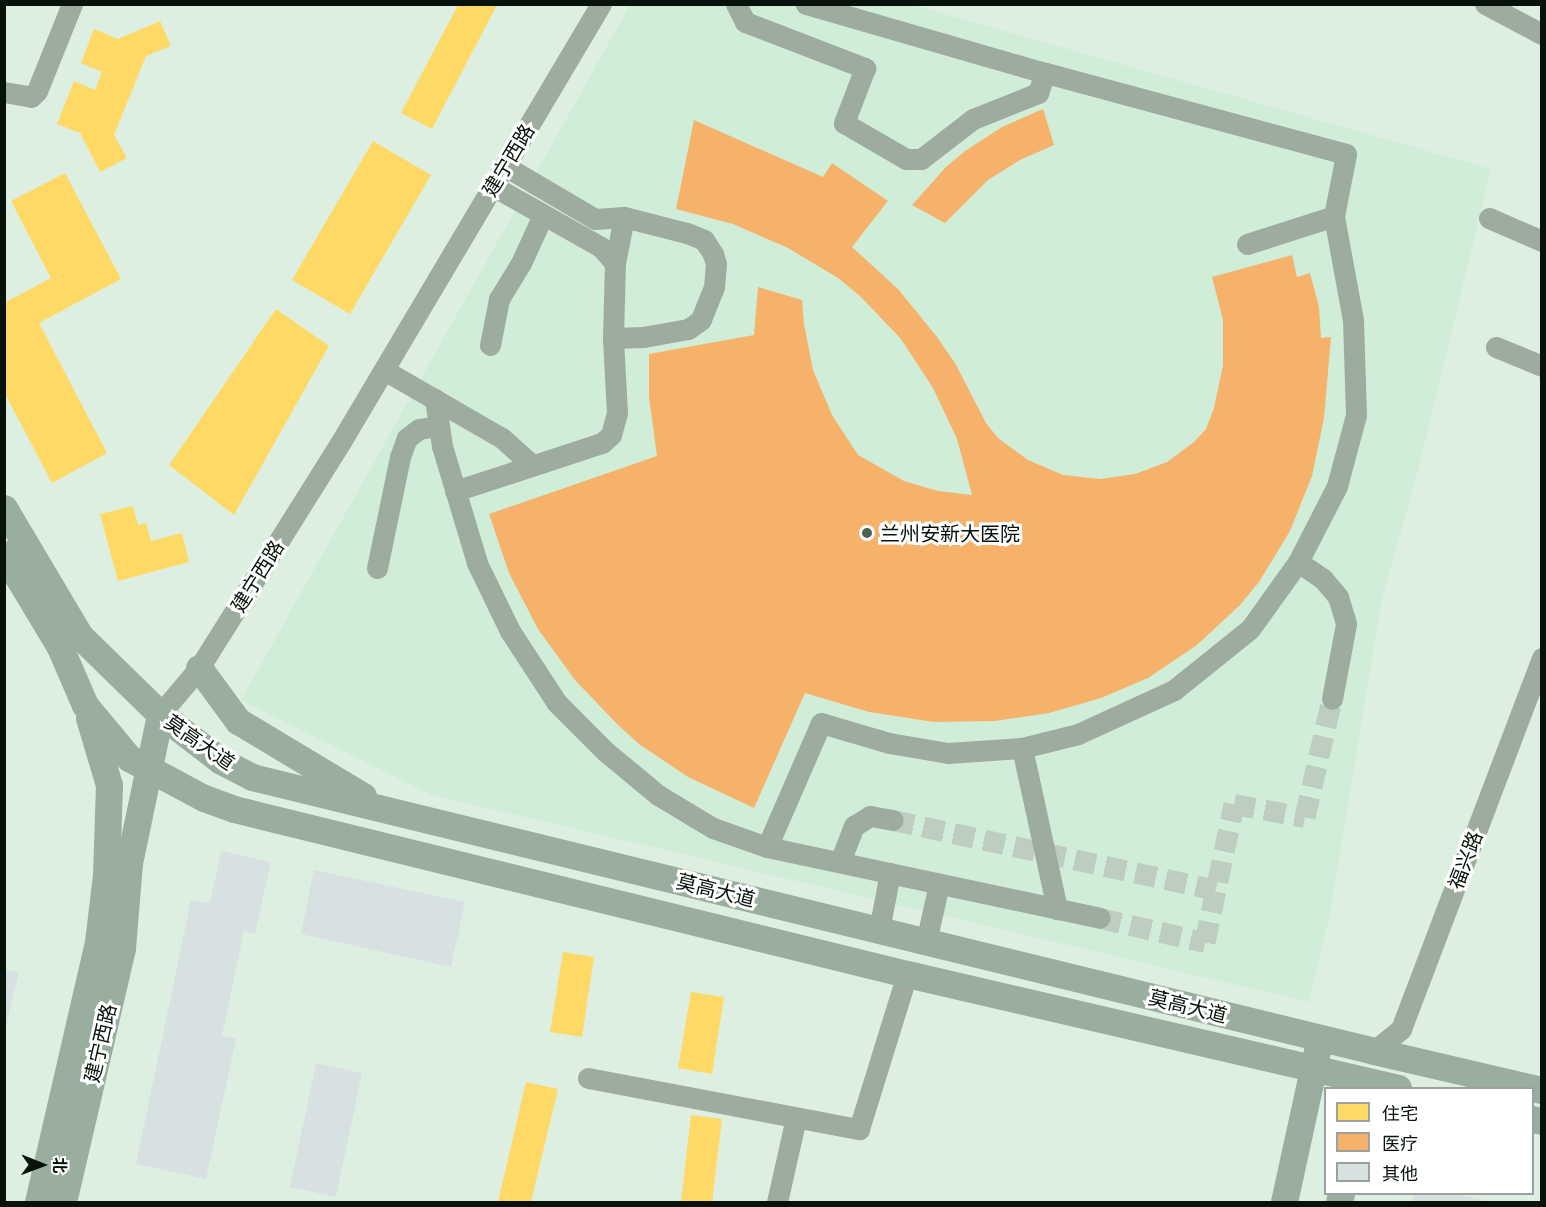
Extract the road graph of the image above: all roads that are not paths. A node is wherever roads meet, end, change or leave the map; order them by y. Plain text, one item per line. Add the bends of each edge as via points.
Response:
1 (72, 4) edge
2 (601, 4) edge
3 (736, 4) edge
4 (806, 4) edge
5 (1485, 4) edge
6 (1542, 34) edge
7 (1045, 73) junction
8 (4, 92) edge
9 (505, 166) junction
10 (493, 186) junction
11 (543, 215) junction
12 (1334, 216) junction
13 (624, 217) junction
14 (1490, 218) dead end
15 (1542, 241) edge
16 (1247, 244) dead end
17 (615, 262) junction
18 (613, 338) junction
19 (490, 345) dead end
20 (1496, 347) dead end
21 (1542, 366) edge
22 (384, 370) junction
23 (435, 399) junction
24 (439, 426) junction
25 (532, 465) junction
26 (455, 491) junction
27 (4, 508) edge
28 (4, 554) edge
29 (1298, 562) junction
30 (377, 568) dead end
31 (1542, 658) edge
32 (199, 668) junction
33 (1332, 699) tunnel mouth
34 (85, 705) junction
35 (160, 714) junction
36 (1022, 748) junction
37 (138, 763) junction
38 (109, 785) junction
39 (382, 808) junction
40 (893, 820) tunnel mouth
41 (767, 847) junction
42 (840, 862) junction
43 (890, 873) junction
44 (939, 884) junction
45 (1057, 909) junction
46 (1100, 918) tunnel mouth
47 (879, 930) junction
48 (926, 942) junction
49 (907, 974) junction
50 (1319, 1038) junction
51 (1374, 1052) junction
52 (1314, 1069) junction
53 (588, 1078) dead end
54 (1365, 1085) edge
55 (1382, 1087) edge
56 (1529, 1087) edge
57 (796, 1118) junction
58 (38, 1203) edge
59 (63, 1203) edge
60 (777, 1203) edge
61 (1284, 1203) edge

1 - 8 street via 37,91 31,97
2 - 9 street, 建宁西路
3 - 7 street via 745,22 865,68 844,123 906,159 921,159 973,119 1038,93
4 - 7 street
5 - 6 street
7 - 12 street via 1346,154
9 - 10 street, 建宁西路
9 - 13 street via 595,219
10 - 11 street
10 - 22 street, 建宁西路
11 - 17 street via 601,248
11 - 19 street via 499,299
12 - 16 street
12 - 29 street via 1353,320 1356,415 1337,486
13 - 17 street
13 - 18 street via 704,240 716,264 714,287 701,320 688,330
14 - 15 street
17 - 18 street
18 - 25 street via 617,413 611,435 602,443
20 - 21 street
22 - 23 street
22 - 32 street, 建宁西路
23 - 24 street
23 - 25 street via 502,438
24 - 26 street
24 - 30 street via 418,429 407,438
25 - 26 street
26 - 41 street via 477,562 510,631 557,703 658,795 713,828
27 - 35 main road, 莫高大道 via 80,636
28 - 34 main road, 莫高大道 via 59,645
29 - 33 street via 1323,579 1338,597 1346,624
29 - 36 street via 1250,629 1174,690 1078,734
31 - 51 street, 福兴路 via 1401,1029
32 - 35 street, 建宁西路
32 - 39 main road via 238,721
34 - 37 main road, 莫高大道
34 - 38 main road, 建宁西路
35 - 37 main road
35 - 39 main road, 莫高大道 via 221,761 252,777
36 - 41 street via 948,753 889,743 821,723
36 - 45 street
37 - 38 main road
37 - 49 main road, 莫高大道 via 204,798 234,808
37 - 59 main road, 建宁西路 via 122,948
38 - 58 main road, 建宁西路 via 106,875 98,942
39 - 47 main road, 莫高大道
40 - 42 street via 870,816 854,826
41 - 42 street
42 - 43 street
43 - 44 street
43 - 47 street
44 - 45 street
44 - 48 street
45 - 46 street
47 - 48 main road, 莫高大道
48 - 50 main road, 莫高大道
49 - 52 main road, 莫高大道
49 - 57 street via 859,1130
50 - 51 main road, 莫高大道
50 - 52 main road
51 - 54 main road
51 - 56 main road, 莫高大道
52 - 54 main road, 莫高大道
52 - 61 main road
53 - 57 street
54 - 55 main road, 莫高大道
57 - 60 street

